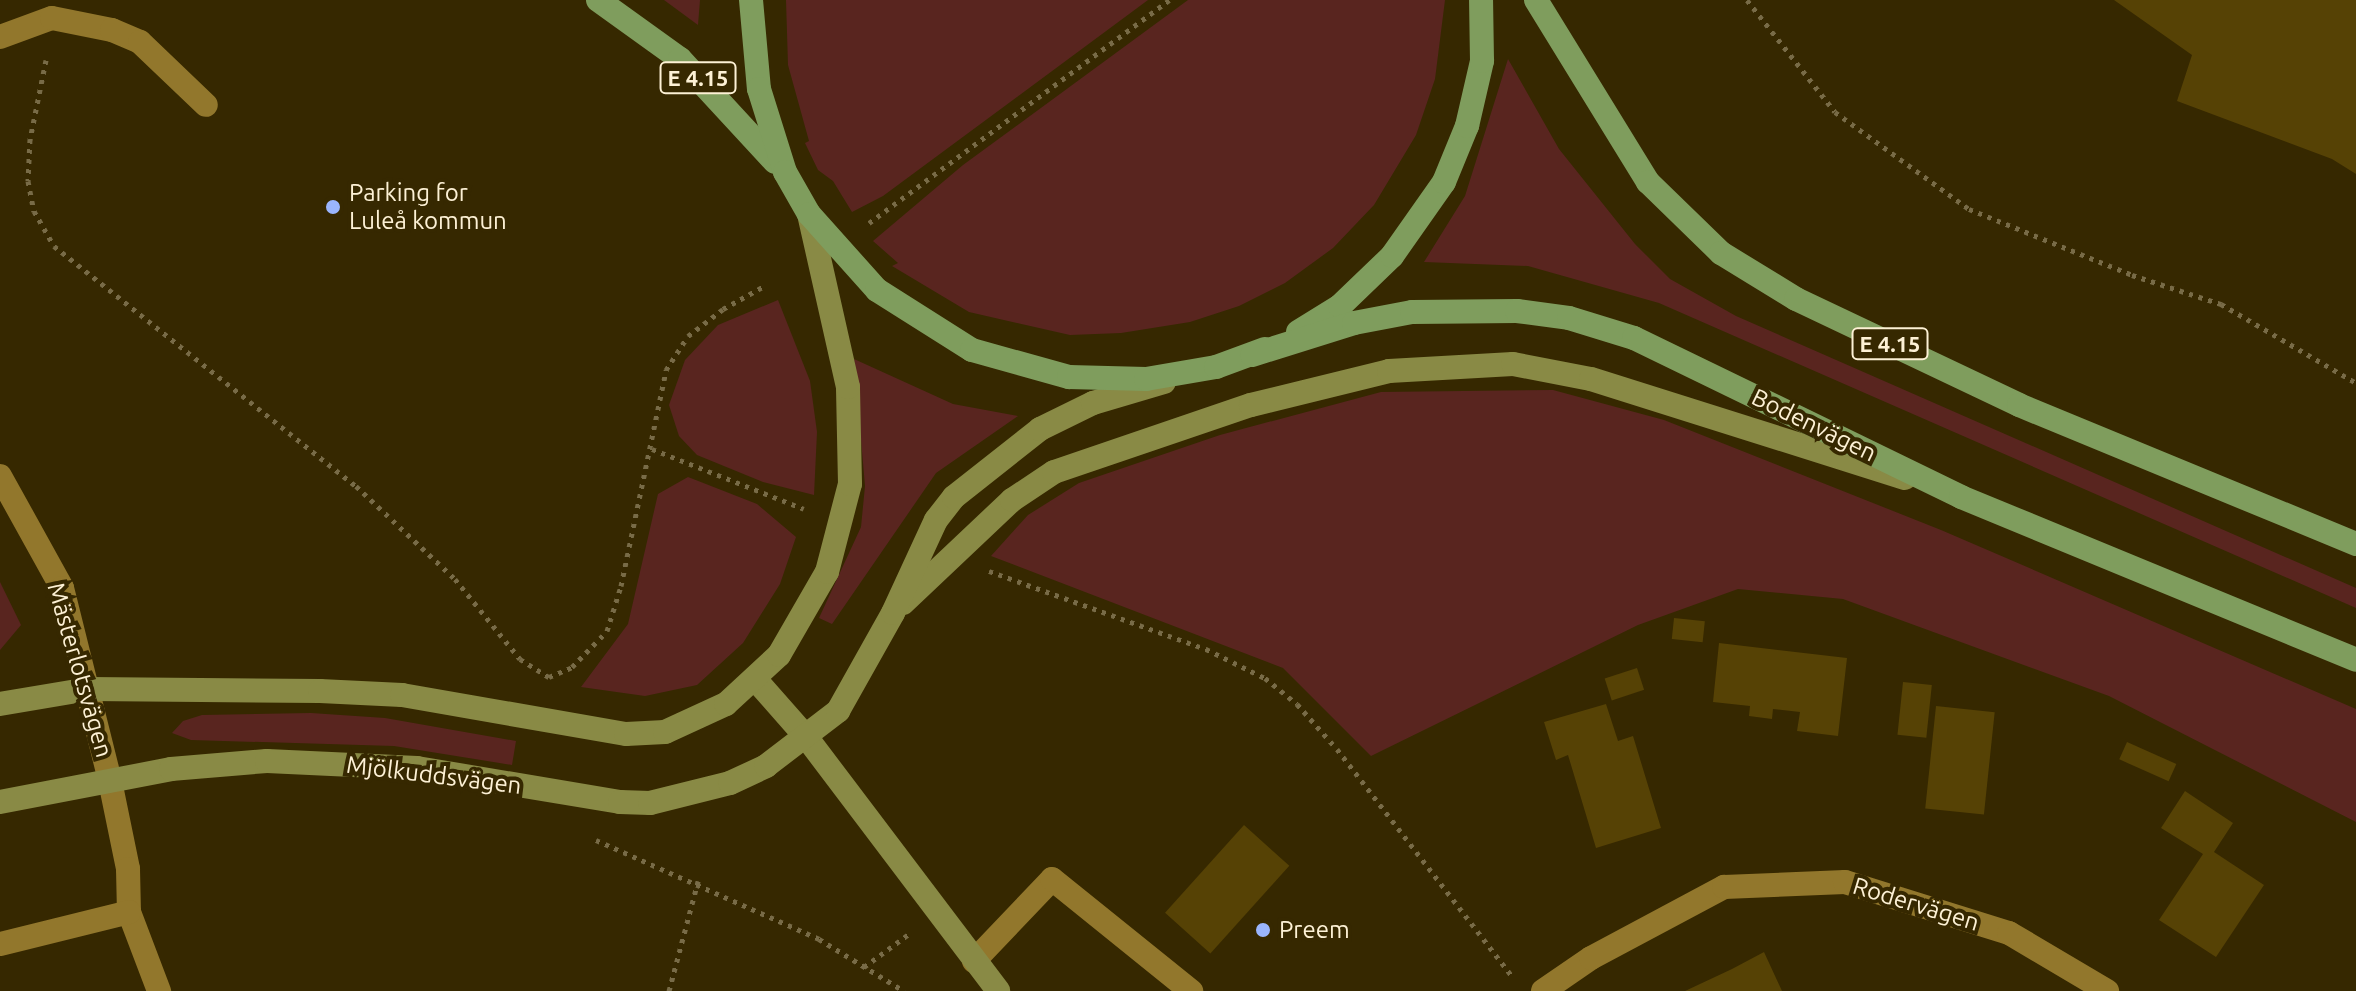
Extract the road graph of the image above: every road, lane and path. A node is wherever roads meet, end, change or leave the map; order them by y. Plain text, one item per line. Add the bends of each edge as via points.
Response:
1 (598, 0) edge
2 (751, 0) edge
3 (1169, 0) edge
4 (1481, 0) edge
5 (1536, 0) edge
6 (1747, 0) edge
7 (52, 18) junction
8 (0, 37) edge
9 (206, 105) dead end
10 (785, 172) junction
11 (809, 214) junction
12 (869, 223) dead end
13 (766, 285) dead end
14 (1252, 355) junction
15 (1216, 367) junction
16 (2356, 383) edge
17 (652, 449) junction
18 (0, 476) edge
19 (1961, 497) junction
20 (815, 513) dead end
21 (2356, 544) edge
22 (975, 566) dead end
23 (893, 613) junction
24 (2356, 660) edge
25 (755, 679) junction
26 (89, 689) junction
27 (0, 704) edge
28 (807, 738) junction
29 (110, 781) junction
30 (0, 802) edge
31 (585, 836) dead end
32 (698, 881) junction
33 (129, 912) junction
34 (936, 914) junction
35 (0, 944) edge
36 (974, 961) junction
37 (864, 967) junction
38 (159, 991) edge
39 (669, 991) edge
40 (904, 991) edge
41 (998, 991) edge
42 (1191, 991) edge
43 (1511, 991) edge
44 (1543, 991) edge
45 (2107, 991) edge

1 - 10 main road, E 4.15 via 680,59
2 - 10 main road via 759,89
3 - 12 path
4 - 14 main road via 1482,61 1467,126 1444,182 1392,256 1340,306
5 - 21 main road, E 4.15 via 1648,182 1721,253 1796,299 2019,405
6 - 16 path via 1835,112 1969,209 2254,319
7 - 8 street
7 - 9 street via 140,42
7 - 17 path via 30,139 28,181 34,211 54,246 356,486 455,579 520,659 549,677 572,667 607,631
10 - 11 main road
11 - 15 main road via 877,290 972,350 1069,377 1146,379
11 - 25 street via 848,387 850,484 827,572 779,655
13 - 17 path via 688,336 666,370
14 - 15 main road
14 - 19 main road, Bodenvägen via 1354,323 1412,312 1517,311 1569,318 1634,338
15 - 23 street, Mjölkuddsvägen via 1093,403 996,459 936,520
17 - 20 path
18 - 26 street, Mästerlotsvägen via 62,588
19 - 23 street via 1591,379 1513,364 1422,367 1315,386 1054,472 1012,500
19 - 24 main road, Bodenvägen
22 - 43 path via 1206,649 1286,695 1337,749 1513,977
23 - 28 street, Mjölkuddsvägen via 838,711
25 - 26 street via 726,704 693,722 665,732 626,734 402,695
25 - 28 street
26 - 27 street
26 - 29 street, Mästerlotsvägen
28 - 29 street, Mjölkuddsvägen via 730,783 650,803 344,762 222,763
28 - 34 street
29 - 30 street, Mjölkuddsvägen
29 - 33 street, Mästerlotsvägen via 128,869
31 - 32 path
32 - 37 path
32 - 39 path
33 - 35 street
33 - 38 street, Mästerlotsvägen
34 - 36 street
34 - 37 path
36 - 41 street
36 - 42 street via 1052,879
37 - 40 path
44 - 45 street, Rodervägen via 1591,958 1724,887 1845,882 2009,933

